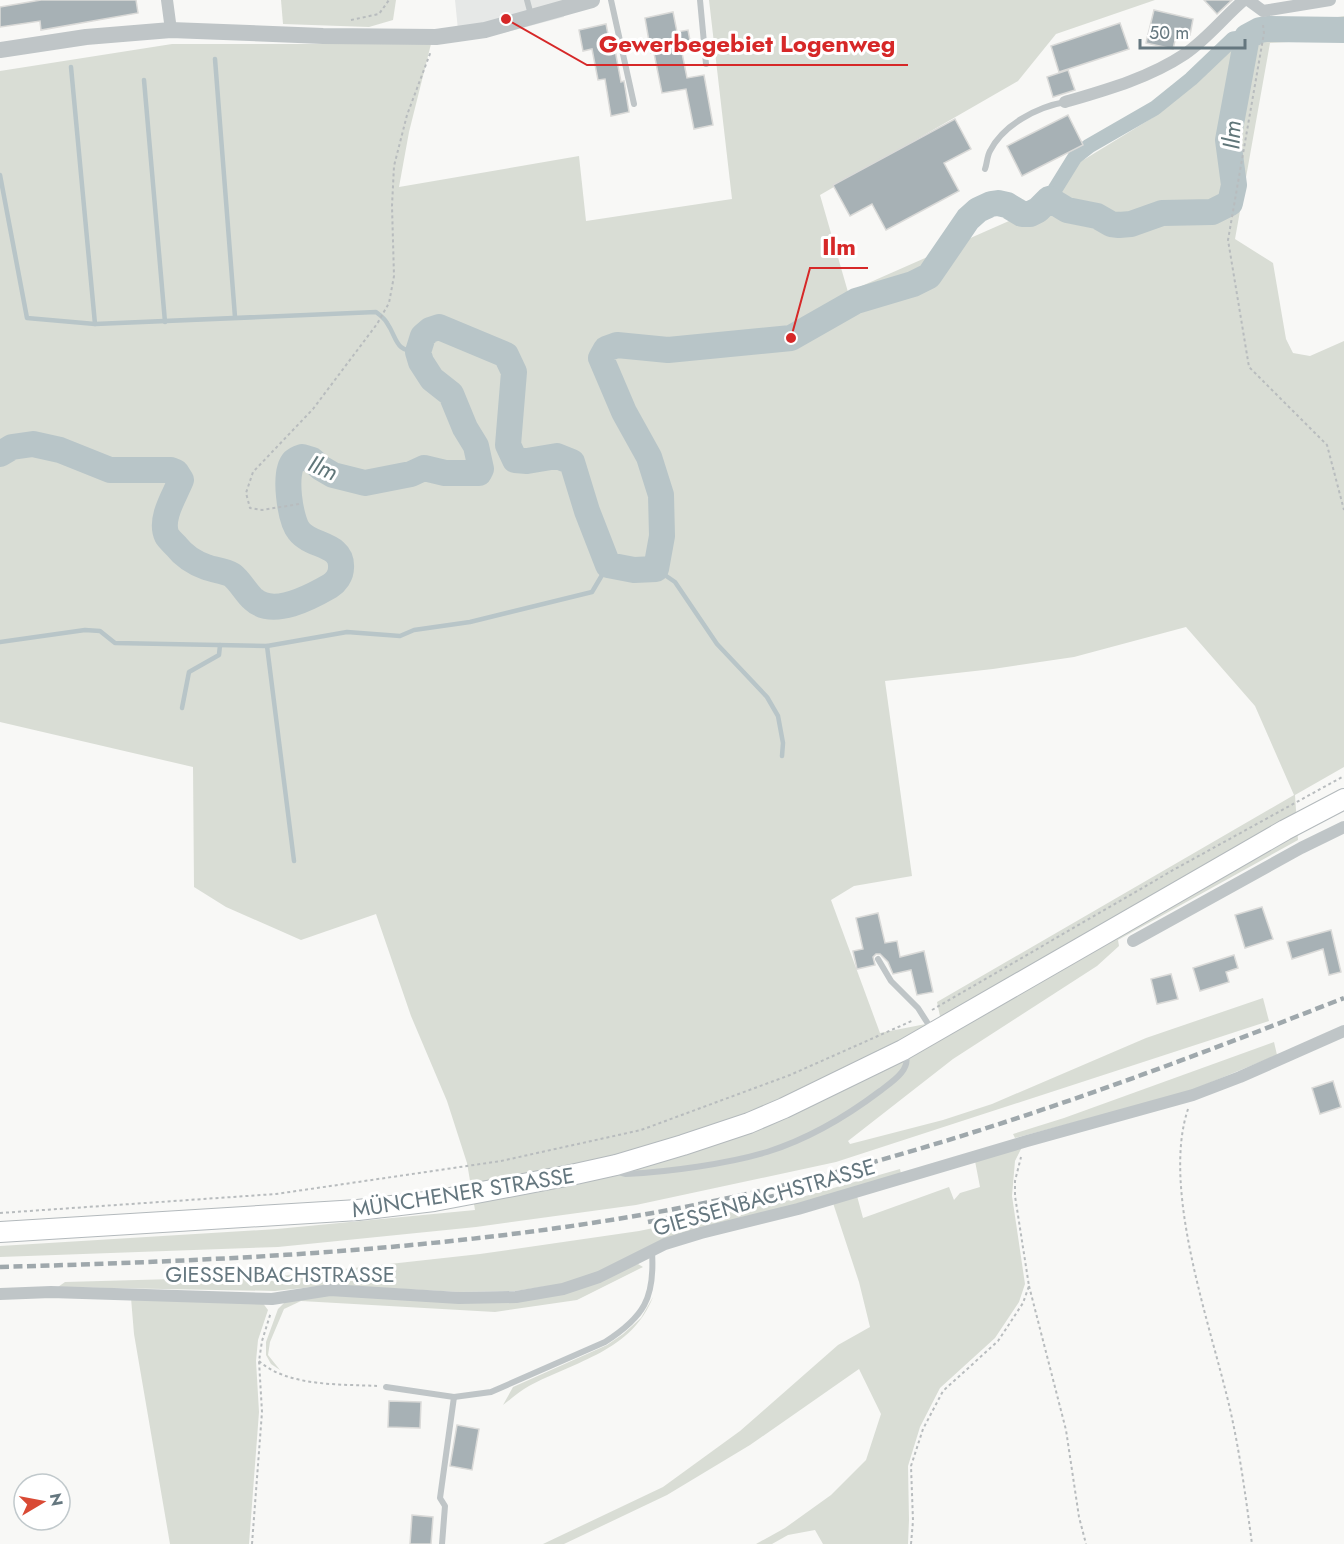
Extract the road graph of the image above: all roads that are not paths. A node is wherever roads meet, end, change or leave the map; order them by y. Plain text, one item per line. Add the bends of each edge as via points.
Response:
1 (167, 0) edge
2 (527, 0) edge
3 (592, 0) edge
4 (611, 0) edge
5 (699, 0) edge
6 (1246, 0) edge
7 (1330, 0) edge
8 (532, 18) junction
9 (171, 30) junction
10 (0, 50) edge
11 (706, 64) dead end
12 (1065, 102) joint
13 (634, 105) dead end
14 (985, 169) dead end
15 (1344, 800) edge
16 (1344, 827) edge
17 (1133, 940) dead end
18 (878, 959) dead end
19 (1344, 1031) edge
20 (934, 1033) junction
21 (903, 1050) junction
22 (616, 1165) junction
23 (0, 1232) edge
24 (652, 1252) junction
25 (0, 1294) edge
26 (386, 1387) road end
27 (454, 1397) junction
28 (442, 1544) edge

1 - 9 street
2 - 8 lane
3 - 8 street
4 - 13 lane
5 - 11 lane
6 - 7 street via 1263,11
6 - 12 street via 1186,53 1156,71
8 - 9 street via 436,37
9 - 10 street
12 - 14 lane via 1010,126 989,151
15 - 20 main road, MÜNCHENER STRASSE via 1285,830
16 - 17 street
18 - 20 lane
19 - 24 street, GIESSENBACHSTRASSE via 1193,1095 798,1209 701,1233
20 - 21 main road, MÜNCHENER STRASSE
21 - 22 main road, MÜNCHENER STRASSE via 749,1123
21 - 22 lane via 906,1064 890,1083 850,1111 795,1141 766,1152 676,1169 626,1174 618,1172
22 - 23 main road, MÜNCHENER STRASSE via 480,1193 358,1210
24 - 25 street, GIESSENBACHSTRASSE via 572,1286 516,1297 459,1298 330,1290 272,1299 62,1292
24 - 27 lane via 649,1296 621,1332 491,1392
26 - 27 lane
27 - 28 lane via 440,1498 445,1506

